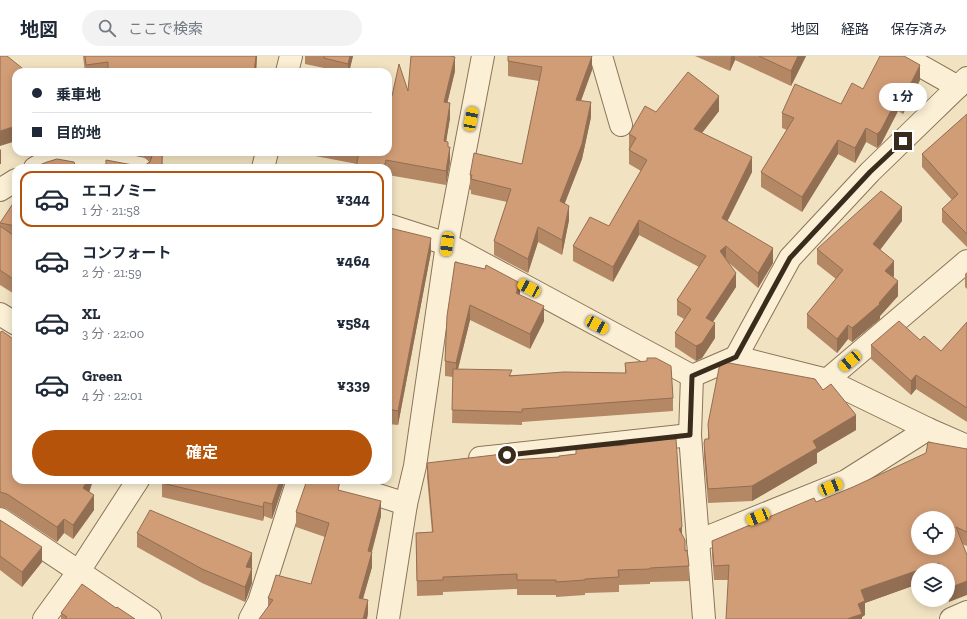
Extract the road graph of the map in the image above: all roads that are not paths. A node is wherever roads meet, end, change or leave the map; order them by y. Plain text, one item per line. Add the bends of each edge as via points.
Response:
1 (291, 56) edge
2 (483, 56) edge
3 (601, 56) edge
4 (903, 56) edge
5 (288, 68) edge
6 (962, 83) edge
7 (621, 126) dead end
8 (76, 156) edge
9 (76, 156) edge
10 (42, 164) edge
11 (119, 164) edge
12 (12, 182) edge
13 (0, 190) edge
14 (392, 226) edge
15 (447, 244) junction
16 (967, 261) edge
17 (0, 314) edge
18 (12, 322) edge
19 (736, 357) junction
20 (692, 376) junction
21 (827, 380) junction
22 (928, 429) junction
23 (690, 435) junction
24 (967, 446) edge
25 (462, 460) edge
26 (135, 484) edge
27 (297, 484) edge
28 (344, 484) edge
29 (406, 504) junction
30 (0, 519) edge
31 (698, 541) junction
32 (79, 571) junction
33 (967, 612) edge
34 (44, 619) edge
35 (150, 619) edge
36 (250, 619) edge
37 (388, 619) edge
38 (704, 619) edge
39 (951, 619) edge

1 - 5 street
2 - 15 street
3 - 7 street
4 - 6 street
6 - 19 street via 870,172 790,258
8 - 10 street
9 - 11 street
12 - 13 street
14 - 15 street
15 - 20 street
15 - 29 street via 423,465
16 - 21 street
17 - 18 street
19 - 20 street
19 - 21 street
20 - 23 street
21 - 22 street
22 - 24 street
22 - 31 street via 846,481
23 - 25 street
23 - 31 street
26 - 32 street
27 - 36 street via 259,602
28 - 29 street
29 - 37 street
30 - 32 street
31 - 38 street
32 - 34 street
32 - 35 street
33 - 39 street

